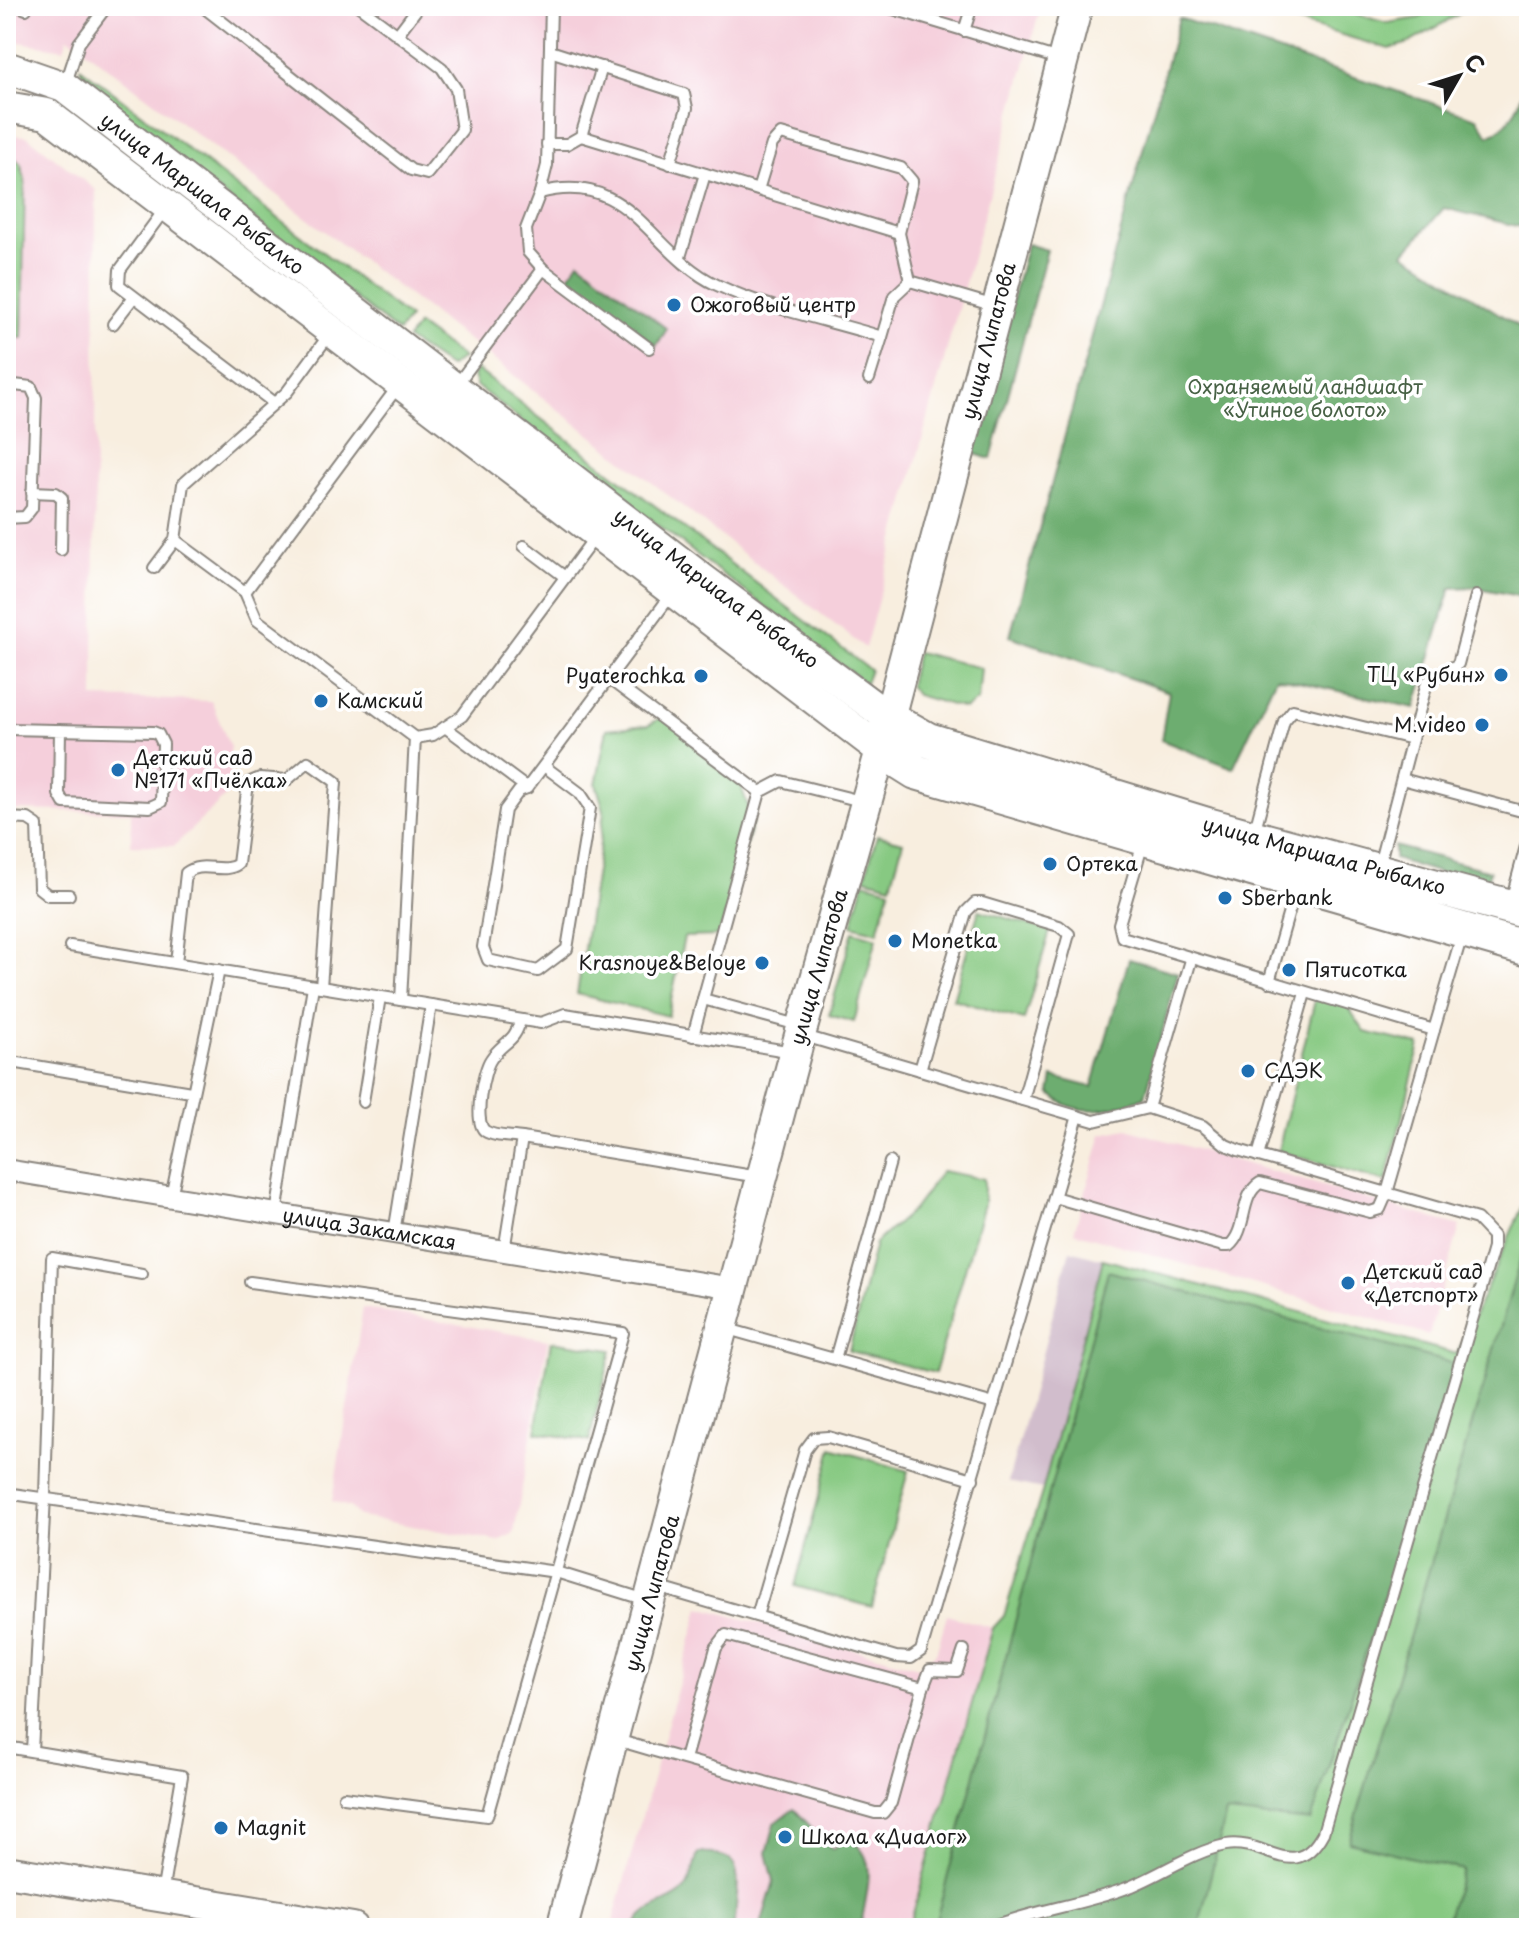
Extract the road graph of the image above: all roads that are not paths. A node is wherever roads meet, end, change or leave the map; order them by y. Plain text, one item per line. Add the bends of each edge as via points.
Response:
1 (107, 6) edge
2 (202, 6) edge
3 (359, 6) edge
4 (419, 6) edge
5 (551, 6) edge
6 (883, 6) edge
7 (972, 6) edge
8 (1077, 6) edge
9 (901, 9) edge
10 (964, 31) junction
11 (397, 35) junction
12 (550, 51) junction
13 (1062, 60) junction
14 (6, 67) edge
15 (602, 67) junction
16 (64, 87) junction
17 (6, 107) edge
18 (581, 136) junction
19 (547, 144) junction
20 (156, 159) junction
21 (670, 164) junction
22 (705, 174) junction
23 (136, 184) junction
24 (758, 190) junction
25 (540, 193) junction
26 (167, 207) junction
27 (899, 233) junction
28 (680, 257) junction
29 (543, 269) junction
30 (910, 281) junction
31 (133, 298) junction
32 (995, 306) junction
33 (113, 324) dead end
34 (330, 333) junction
35 (882, 337) junction
36 (649, 348) dead end
37 (869, 379) dead end
38 (6, 384) edge
39 (400, 385) junction
40 (454, 388) junction
41 (274, 403) junction
42 (32, 492) junction
43 (6, 518) edge
44 (596, 536) junction
45 (175, 540) junction
46 (524, 546) dead end
47 (61, 550) dead end
48 (154, 568) dead end
49 (565, 577) junction
50 (245, 592) junction
51 (687, 592) junction
52 (1476, 596) dead end
53 (609, 679) junction
54 (445, 727) junction
55 (6, 729) edge
56 (60, 730) junction
57 (885, 734) junction
58 (415, 738) junction
59 (1412, 739) junction
60 (544, 766) junction
61 (1402, 779) junction
62 (527, 788) junction
63 (760, 792) junction
64 (865, 802) junction
65 (1529, 813) edge
66 (6, 818) edge
67 (1529, 835) edge
68 (1144, 837) junction
69 (1253, 837) junction
70 (1204, 839) junction
71 (1378, 871) junction
72 (1298, 882) junction
73 (69, 895) dead end
74 (1520, 910) edge
75 (1463, 930) junction
76 (70, 946) dead end
77 (1529, 949) edge
78 (1191, 960) junction
79 (176, 963) junction
80 (219, 970) junction
81 (1269, 982) junction
82 (317, 986) junction
83 (1305, 993) junction
84 (380, 997) junction
85 (703, 999) junction
86 (401, 1000) junction
87 (431, 1005) junction
88 (520, 1020) junction
89 (1434, 1030) junction
90 (693, 1036) junction
91 (799, 1038) junction
92 (6, 1061) edge
93 (920, 1070) junction
94 (191, 1092) junction
95 (1023, 1100) junction
96 (363, 1102) dead end
97 (1148, 1108) junction
98 (1078, 1116) junction
99 (522, 1138) junction
100 (1258, 1156) junction
101 (890, 1162) dead end
102 (6, 1170) edge
103 (762, 1178) junction
104 (1387, 1193) junction
105 (171, 1197) junction
106 (1054, 1197) junction
107 (276, 1214) junction
108 (394, 1233) junction
109 (504, 1251) junction
110 (142, 1274) dead end
111 (250, 1282) dead end
112 (733, 1288) junction
113 (722, 1327) junction
114 (835, 1359) junction
115 (994, 1404) junction
116 (973, 1479) junction
117 (6, 1493) edge
118 (45, 1496) junction
119 (556, 1572) junction
120 (652, 1594) junction
121 (757, 1616) junction
122 (964, 1650) dead end
123 (923, 1688) junction
124 (613, 1739) junction
125 (6, 1747) edge
126 (32, 1751) junction
127 (685, 1759) junction
128 (344, 1797) dead end
129 (6, 1871) edge
130 (161, 1897) junction
131 (353, 1928) edge
132 (562, 1928) edge
133 (988, 1928) edge

1 - 16 lane via 79,43
2 - 11 lane via 411,170 427,174 462,130 461,109 442,68
3 - 11 lane
4 - 11 lane
5 - 12 lane
6 - 9 lane
7 - 10 lane
8 - 13 street, улица Липатова
9 - 10 lane
10 - 13 lane
12 - 15 lane
12 - 19 lane
13 - 32 street, улица Липатова
14 - 16 street, улица Маршала Рыбалко
15 - 18 lane
15 - 21 lane via 684,94 687,108
16 - 20 street, улица Маршала Рыбалко
17 - 23 street, улица Маршала Рыбалко via 47,114
18 - 19 lane via 567,144
18 - 21 lane
19 - 25 lane
20 - 23 street via 134,152 124,156
20 - 40 street, улица Маршала Рыбалко
21 - 22 lane
22 - 24 lane
22 - 28 lane
23 - 26 street, улица Маршала Рыбалко
24 - 27 lane
24 - 27 lane via 772,144 781,134 901,168 912,181
25 - 28 lane via 565,187 597,191 630,212
25 - 29 lane via 526,229 528,252
26 - 31 lane via 117,276
26 - 34 street, улица Маршала Рыбалко
27 - 30 lane
28 - 35 lane via 713,283 737,293
29 - 36 lane
29 - 40 lane
30 - 32 lane
30 - 35 lane via 894,296
31 - 33 lane
31 - 41 lane
32 - 57 street, улица Липатова
34 - 39 street, улица Маршала Рыбалко
34 - 41 lane
35 - 37 lane
38 - 42 lane via 24,384 34,391
39 - 44 street, улица Маршала Рыбалко
39 - 50 lane
40 - 51 street, улица Маршала Рыбалко
41 - 45 lane via 183,484
42 - 43 lane via 30,514
42 - 47 lane via 62,498
44 - 49 lane
44 - 51 street, улица Маршала Рыбалко
45 - 48 lane
45 - 50 lane
46 - 49 lane
49 - 54 lane via 462,716
50 - 58 lane via 257,620
51 - 53 lane
51 - 57 street, улица Маршала Рыбалко
52 - 59 lane via 1458,664 1427,682
53 - 60 lane
53 - 63 lane
54 - 58 lane
54 - 62 lane
55 - 56 lane
56 - 56 lane via 158,734 163,744 161,802 150,807 64,803 59,794
57 - 64 street, улица Липатова
57 - 68 main road, улица Маршала Рыбалко via 916,772
57 - 70 main road, улица Маршала Рыбалко via 928,740
58 - 86 lane
59 - 61 lane
59 - 69 lane via 1293,710 1284,721
60 - 62 lane
60 - 62 lane via 580,793 590,808 567,949 538,971 488,960 483,947 505,810
61 - 65 lane
61 - 71 lane
63 - 64 lane via 781,781
63 - 85 lane
64 - 91 street, улица Липатова
66 - 73 lane via 37,825 39,888 48,895
67 - 74 lane
68 - 70 main road, улица Маршала Рыбалко
68 - 78 lane via 1119,931 1130,942
69 - 70 main road, улица Маршала Рыбалко
69 - 71 main road, улица Маршала Рыбалко
70 - 72 main road, улица Маршала Рыбалко
71 - 74 main road, улица Маршала Рыбалко
72 - 75 main road, улица Маршала Рыбалко
72 - 81 lane
75 - 77 main road, улица Маршала Рыбалко
75 - 89 lane
76 - 79 lane
78 - 81 lane
78 - 97 lane
79 - 80 lane
79 - 82 lane via 186,873 238,864 248,783 260,778 287,780 308,762 330,775 336,789
80 - 82 lane
80 - 94 lane
81 - 83 lane
82 - 84 lane
82 - 107 lane
83 - 89 lane
83 - 100 lane
84 - 86 lane
84 - 96 lane
85 - 90 lane
85 - 91 lane
86 - 87 lane
87 - 88 lane
87 - 108 lane
88 - 90 lane via 541,1023 565,1014
88 - 99 lane via 516,1037 491,1058 478,1117 488,1133
89 - 104 lane
90 - 91 lane
91 - 93 lane
91 - 103 street, улица Липатова
92 - 94 lane
93 - 95 lane
93 - 95 lane via 966,912 982,903 1059,926 1069,934
94 - 105 lane
95 - 98 lane
97 - 98 lane via 1094,1121
97 - 100 lane via 1191,1120 1226,1145
98 - 106 lane
99 - 103 lane
99 - 109 lane
100 - 104 lane
101 - 114 lane
102 - 105 street, улица Закамская
103 - 112 street, улица Липатова
104 - 106 lane via 1380,1209 1370,1212 1260,1183 1250,1192 1237,1237 1229,1246
104 - 133 lane via 1477,1219 1493,1236 1493,1248 1315,1849 1300,1858 1229,1845 1125,1889
105 - 107 street, улица Закамская
106 - 115 lane
107 - 108 street, улица Закамская
108 - 109 street, улица Закамская
109 - 112 street, улица Закамская
110 - 118 lane via 52,1258
111 - 119 lane via 623,1333
112 - 113 street, улица Липатова
113 - 114 lane
113 - 120 street, улица Липатова
114 - 115 lane
115 - 116 lane
116 - 121 lane via 926,1640 911,1658
116 - 121 lane via 828,1437 814,1438 805,1450
117 - 118 lane
118 - 119 lane
118 - 126 lane
119 - 120 lane
119 - 128 lane via 487,1816
120 - 121 lane
120 - 124 street, улица Липатова
122 - 123 lane via 957,1671 930,1670
123 - 127 lane via 726,1635 716,1648
123 - 127 lane via 891,1803 883,1813
124 - 127 lane
124 - 132 street, улица Липатова
125 - 126 lane
126 - 130 lane via 182,1776
129 - 130 street
130 - 131 street via 235,1913

